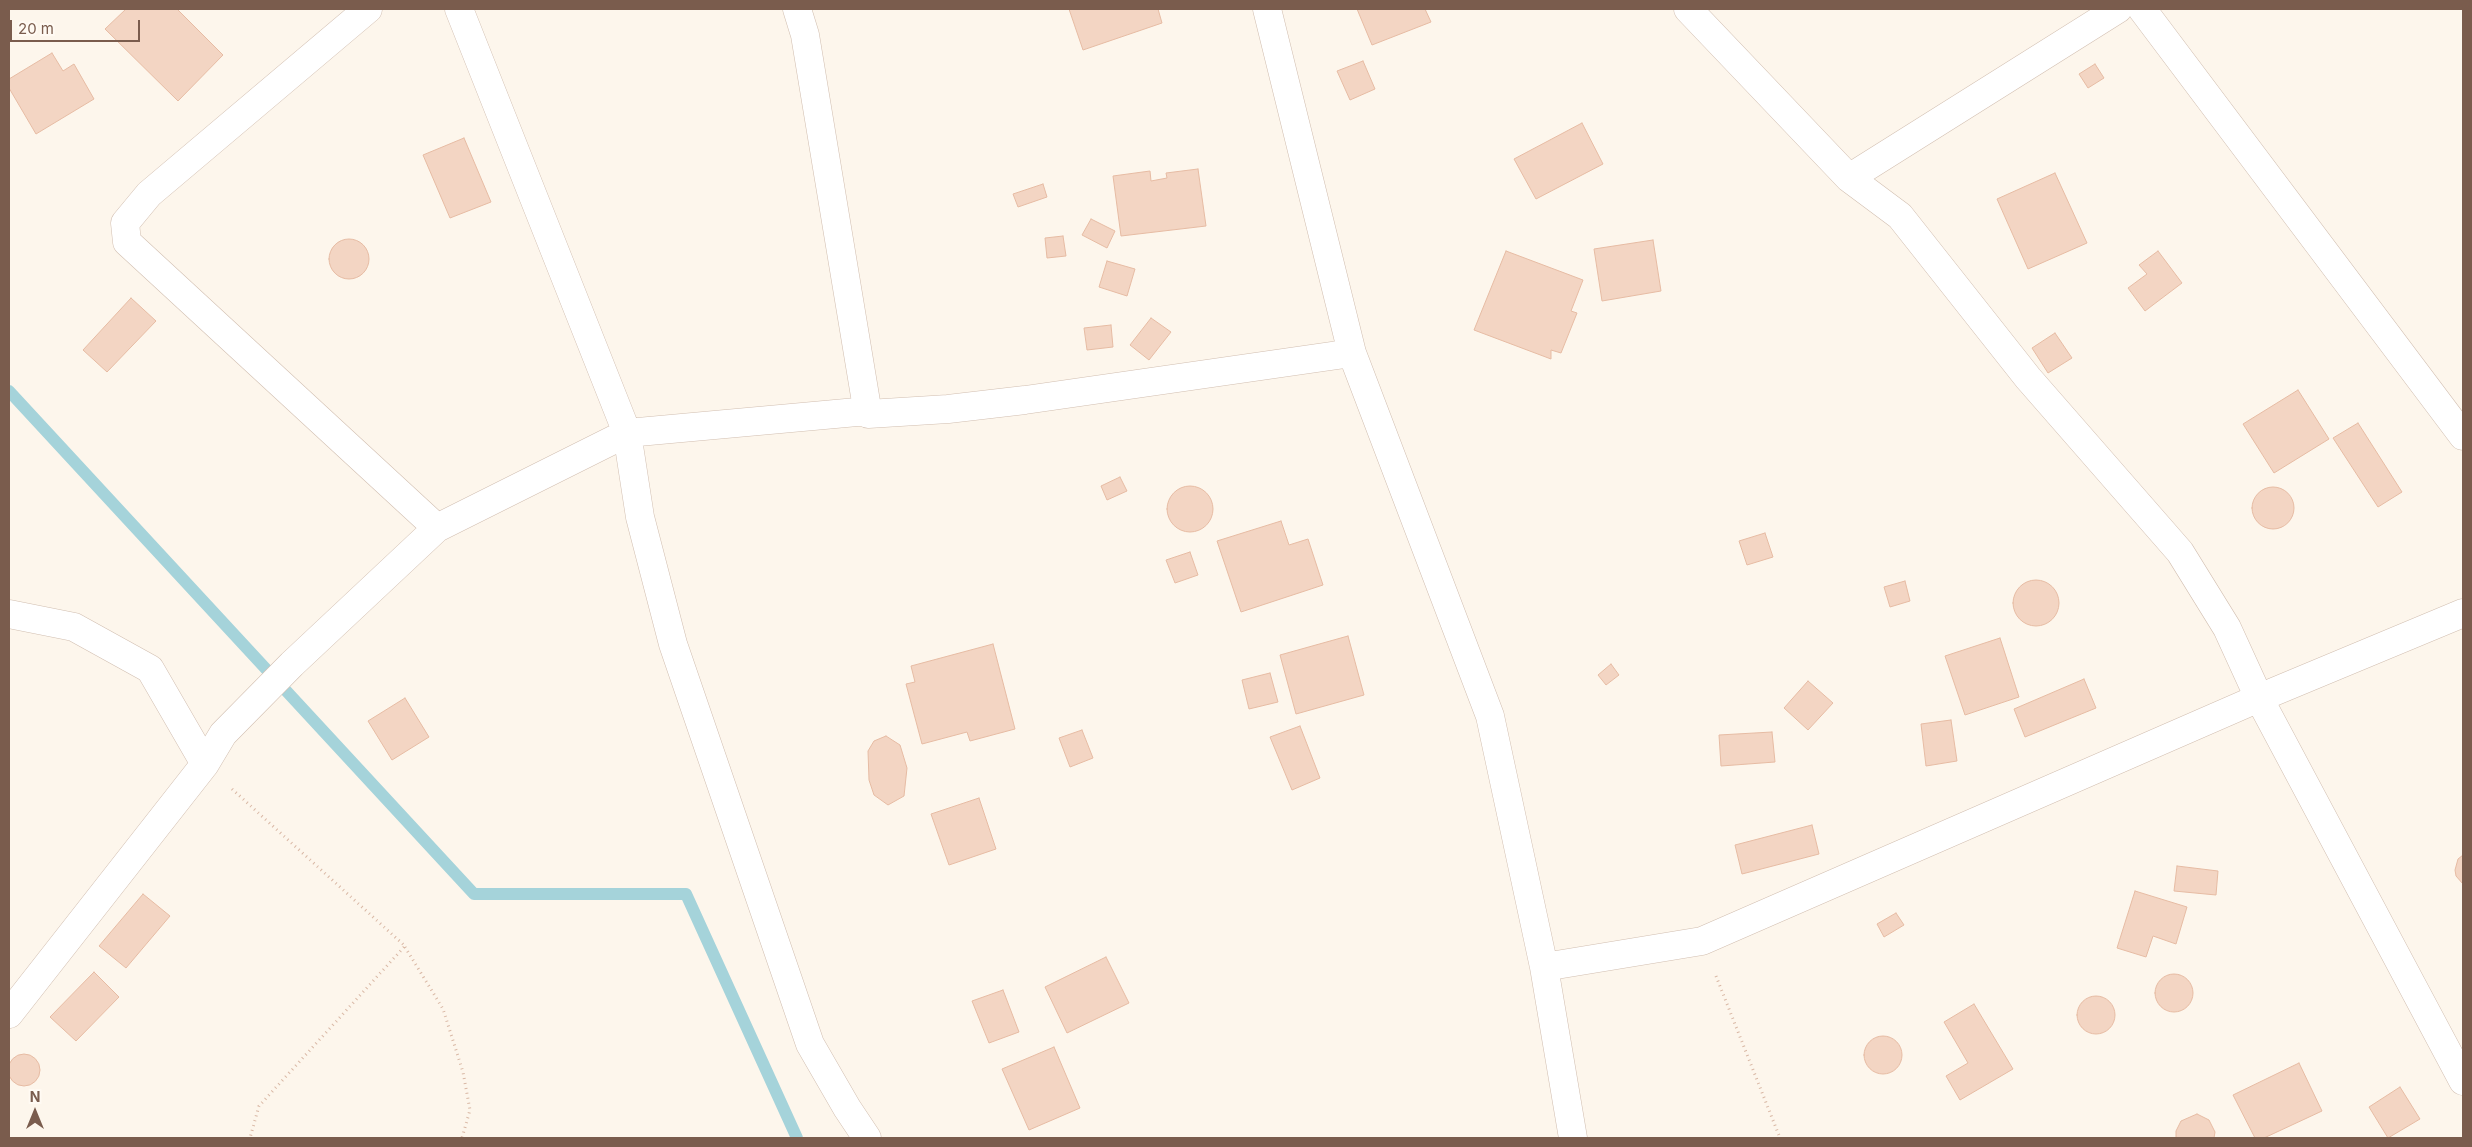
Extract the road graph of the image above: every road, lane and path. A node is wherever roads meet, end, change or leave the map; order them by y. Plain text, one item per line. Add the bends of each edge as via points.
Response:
1 (368, 9) edge
2 (459, 9) edge
3 (797, 9) edge
4 (1267, 9) edge
5 (1688, 9) edge
6 (2118, 9) edge
7 (2142, 9) edge
8 (1849, 178) junction
9 (1352, 354) junction
10 (868, 411) junction
11 (627, 433) junction
12 (2463, 436) edge
13 (437, 528) junction
14 (2463, 613) edge
15 (9, 614) edge
16 (2259, 698) junction
17 (205, 764) junction
18 (1702, 941) junction
19 (406, 946) junction
20 (1544, 967) junction
21 (9, 1014) edge
22 (2463, 1081) edge
23 (250, 1138) edge
24 (462, 1138) edge
25 (867, 1138) edge
26 (1573, 1138) edge
27 (1780, 1138) edge

1 - 13 street via 149,194 125,223 127,242
2 - 11 street
3 - 10 street via 806,35
4 - 9 street
5 - 8 street
6 - 8 street
7 - 12 street
8 - 16 street via 1900,216 2028,378 2180,552 2227,628
9 - 10 street via 1025,400 948,409 868,414
9 - 20 street via 1490,716
10 - 11 street
11 - 13 street
11 - 25 street via 640,517 673,644 810,1044
13 - 17 street via 292,664 223,734
14 - 16 street
15 - 17 street via 74,627 150,669
16 - 18 street
16 - 22 street
17 - 19 path
17 - 21 street
18 - 20 street
18 - 27 path
19 - 23 path via 259,1106
19 - 24 path via 442,1009 463,1072 470,1110
20 - 26 street

